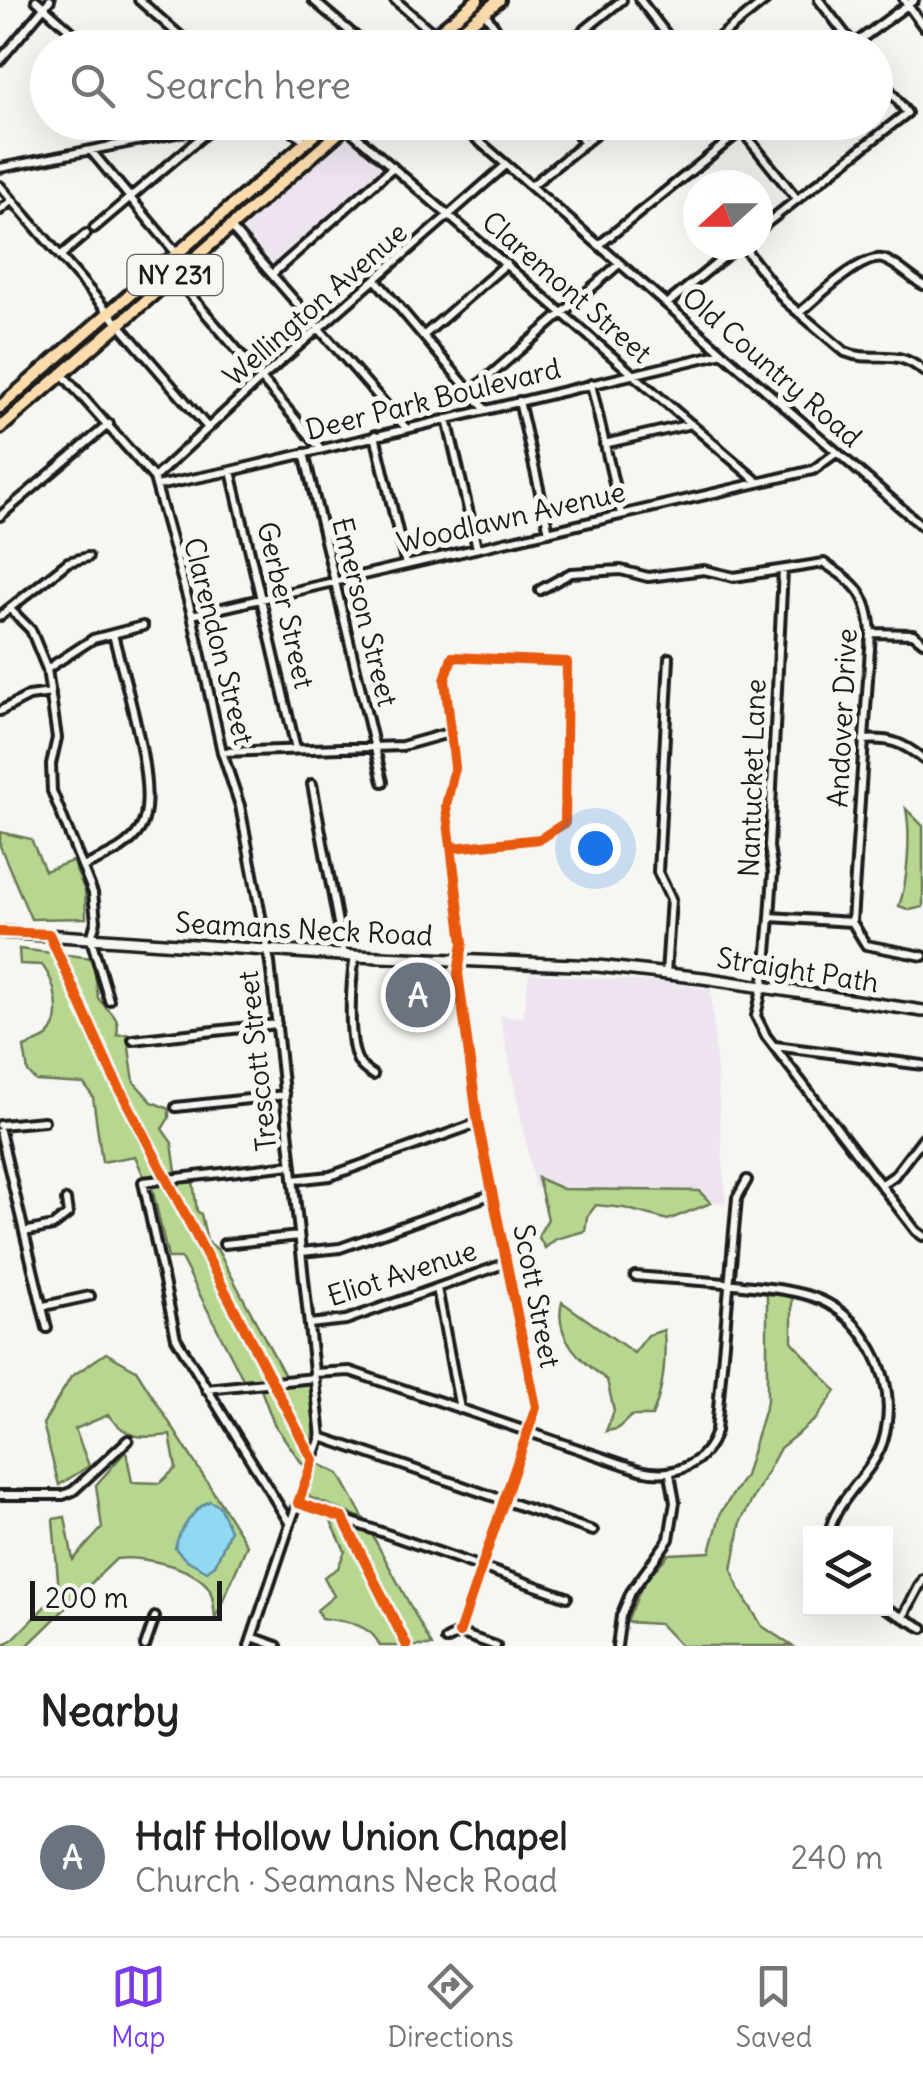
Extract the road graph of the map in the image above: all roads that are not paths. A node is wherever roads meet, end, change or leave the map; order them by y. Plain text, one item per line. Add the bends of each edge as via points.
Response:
1 (36, 0) edge
2 (139, 0) edge
3 (314, 0) edge
4 (395, 0) edge
5 (499, 0) edge
6 (622, 0) edge
7 (640, 0) edge
8 (766, 0) edge
9 (819, 0) edge
10 (474, 1) edge
11 (909, 2) edge
12 (47, 3) edge
13 (484, 12) junction
14 (923, 26) edge
15 (73, 30) edge
16 (173, 30) edge
17 (348, 30) edge
18 (429, 30) edge
19 (441, 30) edge
20 (462, 30) edge
21 (497, 30) edge
22 (584, 30) edge
23 (664, 30) edge
24 (728, 30) edge
25 (841, 30) edge
26 (873, 30) edge
27 (0, 60) edge
28 (893, 94) edge
29 (893, 125) edge
30 (146, 140) edge
31 (198, 140) edge
32 (303, 140) edge
33 (308, 140) edge
34 (331, 140) edge
35 (364, 140) edge
36 (479, 140) edge
37 (588, 140) edge
38 (731, 140) edge
39 (749, 140) edge
40 (873, 140) edge
41 (306, 142) junction
42 (585, 142) joint
43 (92, 151) junction
44 (506, 165) junction
45 (393, 167) junction
46 (0, 168) edge
47 (0, 186) edge
48 (532, 186) junction
49 (129, 198) junction
50 (11, 200) junction
51 (796, 200) junction
52 (0, 210) edge
53 (450, 216) junction
54 (773, 218) edge
55 (230, 227) junction
56 (94, 228) dead end
57 (86, 234) dead end
58 (599, 246) junction
59 (178, 255) junction
60 (60, 256) junction
61 (722, 260) edge
62 (753, 260) edge
63 (506, 264) junction
64 (619, 264) junction
65 (272, 274) junction
66 (175, 276) junction
67 (376, 280) junction
68 (923, 284) edge
69 (666, 305) junction
70 (562, 312) junction
71 (798, 312) junction
72 (110, 313) junction
73 (119, 324) junction
74 (320, 329) junction
75 (423, 336) junction
76 (720, 354) junction
77 (923, 371) edge
78 (633, 374) junction
79 (63, 375) junction
80 (263, 377) junction
81 (591, 384) junction
82 (471, 392) junction
83 (518, 401) junction
84 (0, 407) edge
85 (486, 409) junction
86 (447, 418) junction
87 (108, 424) junction
88 (692, 424) junction
89 (0, 428) edge
90 (208, 428) junction
91 (405, 428) junction
92 (376, 434) junction
93 (604, 444) junction
94 (322, 449) junction
95 (304, 453) junction
96 (836, 453) junction
97 (231, 471) junction
98 (155, 482) junction
99 (759, 483) junction
100 (621, 514) junction
101 (0, 516) edge
102 (923, 526) edge
103 (549, 532) junction
104 (477, 548) junction
105 (88, 557) dead end
106 (406, 565) junction
107 (782, 570) junction
108 (335, 582) junction
109 (540, 590) dead end
110 (262, 598) junction
111 (10, 609) junction
112 (192, 615) junction
113 (0, 616) edge
114 (143, 626) dead end
115 (871, 633) junction
116 (113, 634) junction
117 (923, 642) edge
118 (669, 658) dead end
119 (47, 668) junction
120 (51, 692) junction
121 (0, 711) edge
122 (452, 732) junction
123 (864, 740) junction
124 (375, 747) junction
125 (296, 749) junction
126 (222, 752) junction
127 (923, 759) edge
128 (382, 782) dead end
129 (312, 784) dead end
130 (453, 848) junction
131 (83, 868) junction
132 (770, 916) junction
133 (852, 922) junction
134 (0, 932) edge
135 (92, 939) junction
136 (266, 951) junction
137 (350, 956) junction
138 (923, 956) edge
139 (460, 959) junction
140 (666, 974) junction
141 (762, 987) junction
142 (109, 1000) dead end
143 (923, 1011) edge
144 (277, 1024) junction
145 (133, 1040) dead end
146 (774, 1046) junction
147 (923, 1065) edge
148 (373, 1076) dead end
149 (285, 1095) junction
150 (176, 1107) dead end
151 (44, 1121) dead end
152 (478, 1123) junction
153 (0, 1128) edge
154 (923, 1138) edge
155 (291, 1166) junction
156 (293, 1180) junction
157 (747, 1180) dead end
158 (881, 1186) junction
159 (493, 1194) junction
160 (66, 1200) dead end
161 (24, 1232) junction
162 (299, 1236) junction
163 (923, 1236) edge
164 (224, 1244) dead end
165 (301, 1252) junction
166 (507, 1263) junction
167 (635, 1276) dead end
168 (729, 1284) junction
169 (437, 1288) junction
170 (90, 1296) dead end
171 (44, 1306) junction
172 (309, 1324) junction
173 (47, 1328) dead end
174 (314, 1376) junction
175 (206, 1389) junction
176 (460, 1409) junction
177 (528, 1432) junction
178 (320, 1436) junction
179 (128, 1440) dead end
180 (670, 1474) junction
181 (0, 1496) edge
182 (504, 1500) junction
183 (298, 1503) junction
184 (290, 1524) junction
185 (832, 1526) edge
186 (594, 1531) dead end
187 (482, 1567) junction
188 (923, 1580) edge
189 (567, 1597) dead end
190 (893, 1612) edge
191 (155, 1617) dead end
192 (903, 1618) junction
193 (923, 1628) edge
194 (459, 1633) junction
195 (446, 1640) dead end
196 (250, 1642) edge
197 (145, 1646) edge
198 (277, 1646) edge
199 (496, 1646) edge
200 (618, 1646) edge

1 - 12 street
2 - 16 street
3 - 17 street
4 - 18 street
5 - 13 main road
6 - 22 street
7 - 23 street
8 - 24 street
9 - 25 street
10 - 19 main road
11 - 14 street
11 - 26 street
12 - 15 street
12 - 27 street
13 - 20 main road
13 - 21 street
28 - 29 street via 908,113
30 - 43 street
31 - 49 street
32 - 41 street
33 - 41 main road, NY 231
34 - 55 main road, NY 231
35 - 45 street, Claremont Street
36 - 44 street, Old Country Road
37 - 42 street
38 - 58 street
39 - 51 street
40 - 51 street
41 - 59 main road, NY 231
42 - 48 street
43 - 46 street
43 - 49 street
44 - 48 street, Old Country Road
44 - 53 street, Wellington Avenue
45 - 53 street, Claremont Street
45 - 65 street
47 - 50 street
48 - 58 street, Old Country Road
49 - 56 street
49 - 59 street
50 - 52 street
50 - 60 street
51 - 54 street
53 - 63 street, Claremont Street
53 - 67 street, Wellington Avenue
55 - 65 street
55 - 66 main road, NY 231
57 - 60 street
58 - 64 street, Old Country Road
59 - 72 main road, NY 231
60 - 72 street
61 - 69 street
62 - 71 street
63 - 70 street, Claremont Street
63 - 75 street
64 - 69 street, Old Country Road
64 - 70 street
65 - 74 street
66 - 73 main road, NY 231
66 - 80 street
67 - 74 street, Wellington Avenue
67 - 75 street
68 - 71 street via 875,258
69 - 76 street, Old Country Road
70 - 78 street, Claremont Street
70 - 82 street
71 - 77 street via 846,352 904,358
72 - 73 street
72 - 84 main road, NY 231
73 - 79 main road, NY 231
73 - 90 street
74 - 80 street, Wellington Avenue
74 - 91 street
75 - 82 street
76 - 78 street, Deer Park Boulevard
76 - 96 street, Old Country Road
78 - 81 street, Deer Park Boulevard
78 - 88 street, Claremont Street
79 - 87 street, Clarendon Street
79 - 89 main road, NY 231
80 - 90 street, Wellington Avenue
80 - 94 street
81 - 83 street, Deer Park Boulevard
81 - 93 street
82 - 85 street
83 - 85 street, Deer Park Boulevard
83 - 103 street
85 - 86 street, Deer Park Boulevard
86 - 91 street, Deer Park Boulevard
86 - 104 street
87 - 98 street, Clarendon Street
87 - 101 street
88 - 93 street
88 - 99 street, Claremont Street
90 - 98 street, Wellington Avenue
91 - 92 street, Deer Park Boulevard
92 - 94 street, Deer Park Boulevard
92 - 106 street
93 - 100 street
94 - 95 street, Deer Park Boulevard
95 - 97 street, Deer Park Boulevard
95 - 108 street, Emerson Street
96 - 99 street, Woodlawn Avenue via 813,470
96 - 102 street, Old Country Road
97 - 98 street, Deer Park Boulevard
97 - 110 street, Gerber Street
98 - 112 street, Clarendon Street
99 - 100 street, Woodlawn Avenue
100 - 103 street, Woodlawn Avenue
103 - 104 street, Woodlawn Avenue
104 - 106 street, Woodlawn Avenue
105 - 111 street via 68,562
106 - 108 street, Woodlawn Avenue
107 - 109 street, Andover Drive via 734,577 704,570 648,577 604,571 571,574
107 - 115 street, Andover Drive via 824,563 849,580 869,604
107 - 132 street, Nantucket Lane
108 - 110 street, Woodlawn Avenue
108 - 124 street, Emerson Street
110 - 112 street, Woodlawn Avenue
110 - 125 street, Gerber Street
111 - 113 street
111 - 119 street via 31,630
112 - 126 street, Clarendon Street
114 - 116 street
115 - 117 street via 913,634
115 - 123 street, Andover Drive
116 - 119 street
116 - 131 street via 147,780 148,813 124,847
118 - 140 street via 658,872 671,899
119 - 120 street
120 - 121 street
120 - 131 street via 57,738 52,791
122 - 124 street
122 - 130 street, Scott Street via 446,806
122 - 130 street, Scott Street via 445,680 452,656 567,662 565,823 540,838
123 - 127 street via 890,738
123 - 133 street, Andover Drive
124 - 125 street
124 - 128 street, Emerson Street
125 - 126 street
126 - 136 street, Clarendon Street via 240,806
129 - 137 street
130 - 139 street, Scott Street
131 - 135 street via 96,908
132 - 133 street
132 - 141 street, Nantucket Lane
133 - 138 street via 866,945
134 - 135 main road, Seamans Neck Road
135 - 136 main road, Seamans Neck Road
135 - 142 street
136 - 137 main road, Seamans Neck Road
136 - 144 street, Trescott Street
137 - 139 main road, Seamans Neck Road
137 - 148 street via 358,1063
139 - 140 main road, Seamans Neck Road
139 - 152 street, Scott Street
140 - 141 main road, Straight Path
141 - 143 main road, Straight Path
141 - 146 street, Nantucket Lane via 756,1016
144 - 145 street
144 - 149 street, Trescott Street
146 - 147 street
146 - 158 street, Nantucket Lane
149 - 150 street
149 - 155 street, Trescott Street
151 - 153 street
152 - 156 street via 330,1176
152 - 159 street, Scott Street
153 - 161 street
154 - 158 street
155 - 156 street, Trescott Street
155 - 175 street via 143,1182 176,1338
156 - 162 street, Trescott Street
157 - 168 street via 738,1198
158 - 163 street, Nantucket Lane
159 - 165 street via 340,1248
159 - 166 street, Scott Street
160 - 161 street via 68,1214 53,1226
161 - 171 street
162 - 164 street
162 - 165 street, Trescott Street
165 - 172 street, Trescott Street
166 - 169 street, Eliot Avenue
166 - 177 street, Scott Street via 536,1407
167 - 168 street
168 - 180 street via 716,1432 696,1462
168 - 185 street via 808,1293 852,1321 880,1363 888,1414 883,1439
169 - 172 street, Eliot Avenue via 346,1320
169 - 176 street
170 - 171 street
171 - 173 street
172 - 174 street, Trescott Street
174 - 175 street
174 - 176 street via 350,1371
174 - 178 street, Trescott Street
175 - 184 street
176 - 177 street
177 - 180 street
177 - 182 street, Scott Street
178 - 182 street
178 - 183 street, Trescott Street
179 - 181 street via 73,1491
180 - 200 street via 675,1502 669,1539 631,1592
182 - 186 street
182 - 187 street, Scott Street
183 - 184 street, Trescott Street
183 - 187 street
184 - 196 street, Trescott Street
187 - 189 street
187 - 194 street, Scott Street
188 - 192 street
190 - 192 street
191 - 197 street
192 - 193 street
194 - 195 street
194 - 199 street
196 - 198 street

